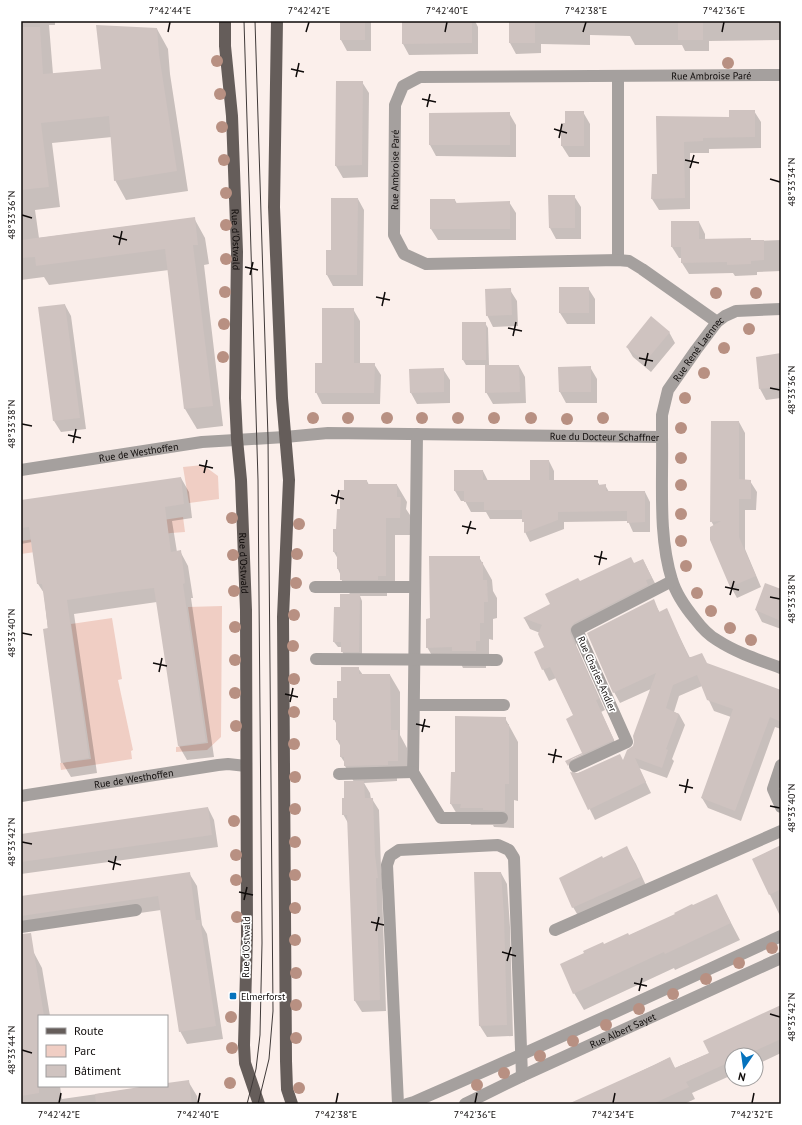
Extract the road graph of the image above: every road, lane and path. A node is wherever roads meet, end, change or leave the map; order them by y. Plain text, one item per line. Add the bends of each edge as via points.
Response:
1 (225, 21) edge
2 (277, 21) edge
3 (781, 75) edge
4 (618, 76) junction
5 (618, 260) junction
6 (781, 308) edge
7 (717, 322) junction
8 (417, 434) junction
9 (285, 437) junction
10 (662, 437) junction
11 (237, 439) junction
12 (257, 439) joint
13 (21, 470) edge
14 (672, 581) junction
15 (316, 587) dead end
16 (415, 587) junction
17 (316, 659) dead end
18 (414, 660) junction
19 (497, 660) dead end
20 (781, 668) edge
21 (414, 704) junction
22 (504, 705) dead end
23 (781, 765) edge
24 (246, 766) junction
25 (575, 766) dead end
26 (413, 772) junction
27 (339, 774) dead end
28 (21, 796) edge
29 (781, 807) edge
30 (502, 818) dead end
31 (781, 831) edge
32 (136, 910) dead end
33 (21, 927) edge
34 (555, 930) dead end
35 (781, 936) edge
36 (781, 958) edge
37 (521, 1056) junction
38 (522, 1076) junction
39 (259, 1104) edge
40 (292, 1104) edge
41 (398, 1104) edge
42 (407, 1104) edge
43 (465, 1104) edge

1 - 11 main road, Rue d'Ostwald via 232,116 237,252
2 - 9 main road via 274,207
3 - 4 street, Rue Ambroise Paré
4 - 5 street
4 - 5 street, Rue Ambroise Paré via 420,77 403,86 395,105 394,235 404,254 426,264
5 - 7 street, Rue Ambroise Paré via 629,261 642,269
6 - 7 street, Rue René Laennec via 736,311
7 - 10 street, Rue René Laennec via 668,390 662,415
8 - 9 street, Rue du Docteur Schaffner via 328,433
8 - 10 street, Rue du Docteur Schaffner
8 - 16 street
9 - 12 street, Rue du Docteur Schaffner
9 - 40 main road via 289,480 283,617 286,1053 287,1089
10 - 14 street, Rue du Docteur Schaffner via 663,524
11 - 12 street, Rue de Westhoffen
11 - 13 street, Rue de Westhoffen via 180,445
11 - 24 main road, Rue d'Ostwald via 246,610
14 - 20 street, Rue du Docteur Schaffner via 691,615 715,640 745,655
14 - 25 street, Rue Charles Andler via 577,630 627,742
15 - 16 street
16 - 18 street
17 - 18 street
18 - 19 street
18 - 21 street
21 - 22 street
21 - 26 street
23 - 29 street via 773,789
24 - 28 street, Rue de Westhoffen via 218,765
24 - 39 main road, Rue d'Ostwald via 247,936 244,1045 245,1063
26 - 27 street
26 - 30 street via 441,818
31 - 34 street
32 - 33 street
35 - 37 street
36 - 38 street, Rue Albert Sayet
37 - 38 street
37 - 41 street via 514,858 509,850 498,845 399,850 390,856 387,865
37 - 42 street
38 - 43 street, Rue Albert Sayet

